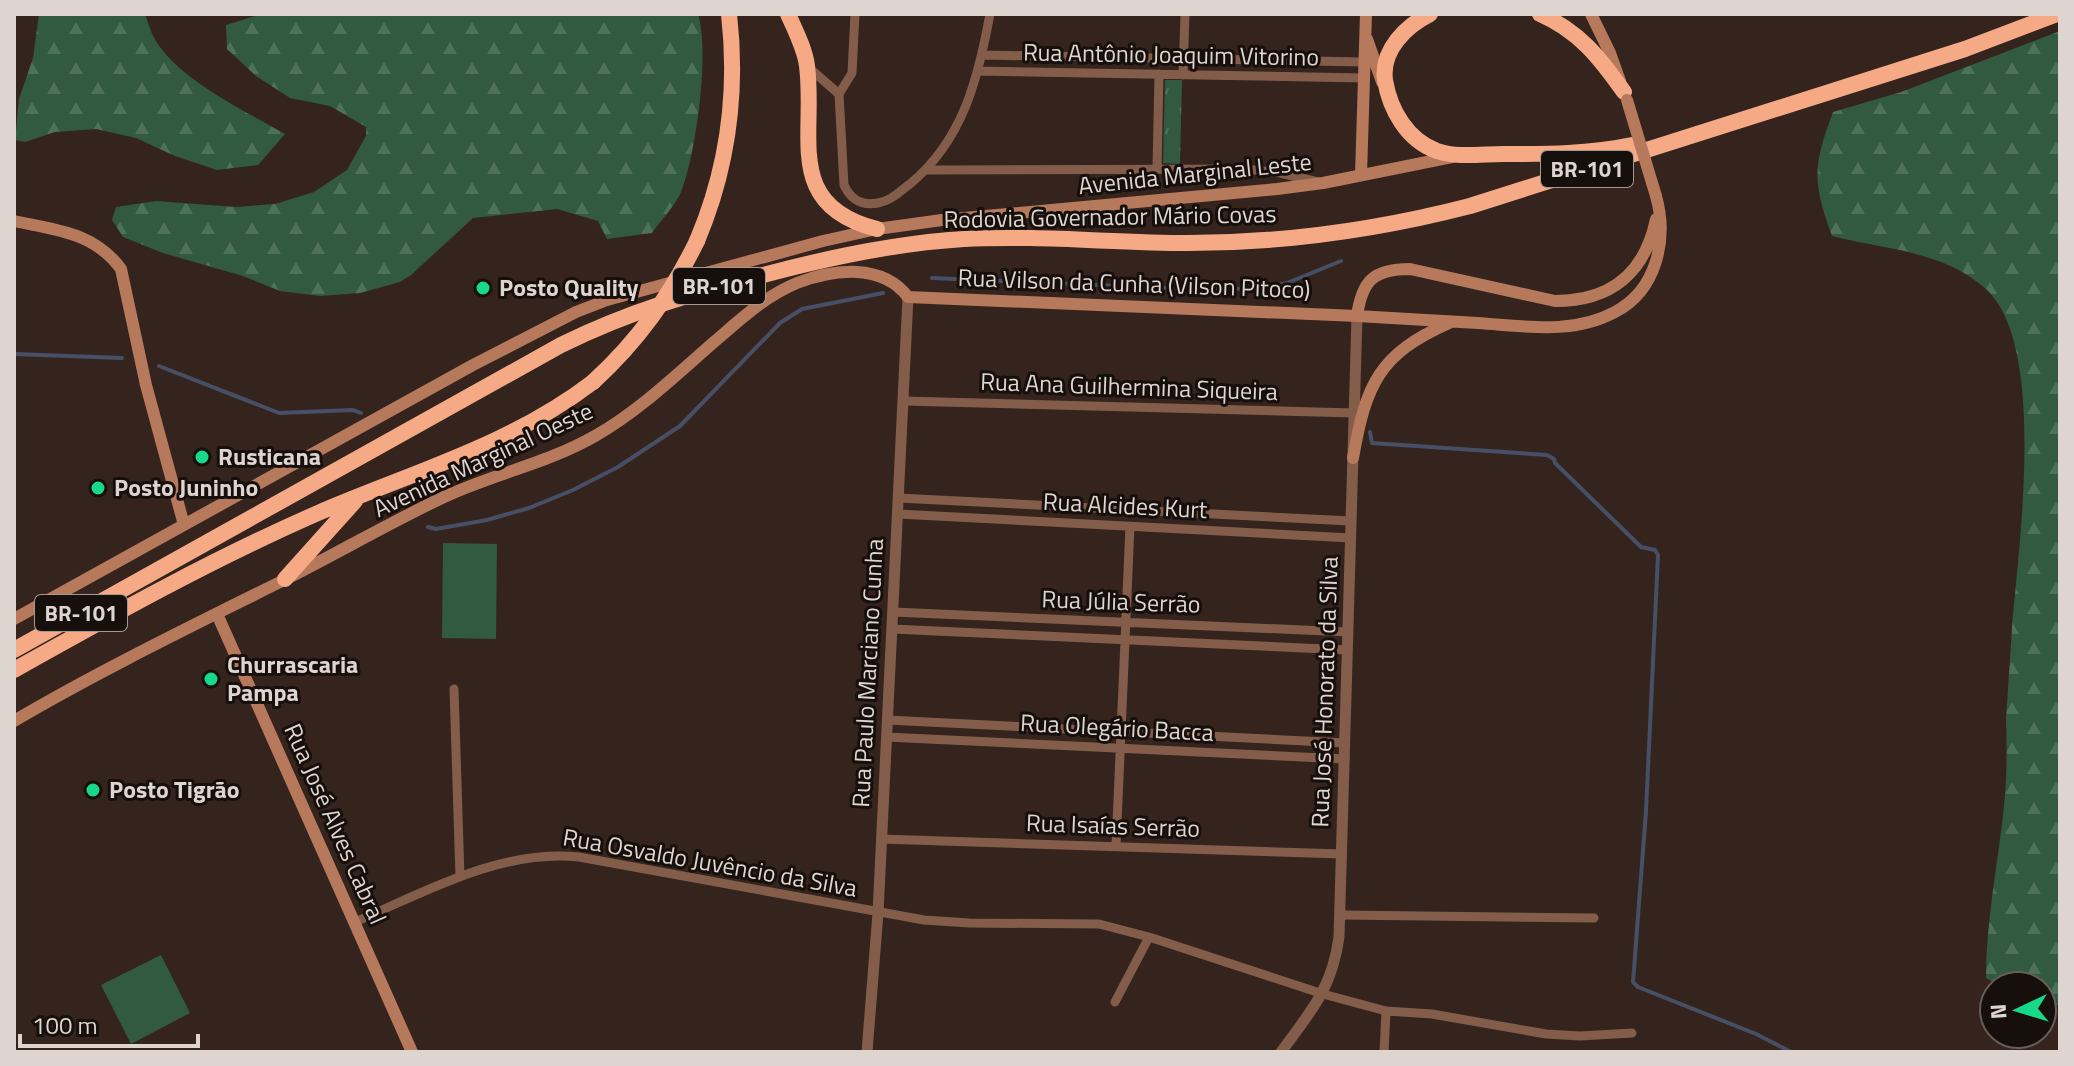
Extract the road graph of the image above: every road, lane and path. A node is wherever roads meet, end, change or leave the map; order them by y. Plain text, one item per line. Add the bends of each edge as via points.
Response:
1 (729, 14) edge
2 (788, 14) edge
3 (855, 14) edge
4 (990, 14) edge
5 (1185, 14) edge
6 (1366, 14) edge
7 (1430, 14) edge
8 (1540, 14) edge
9 (1591, 14) edge
10 (2057, 14) edge
11 (1365, 32) junction
12 (982, 55) junction
13 (1184, 59) junction
14 (1364, 62) junction
15 (807, 66) junction
16 (978, 71) junction
17 (1159, 74) junction
18 (1183, 75) junction
19 (1364, 78) junction
20 (839, 94) junction
21 (1625, 96) junction
22 (1389, 101) junction
23 (1704, 132) junction
24 (1462, 156) junction
25 (1157, 169) junction
26 (926, 170) junction
27 (1361, 175) junction
28 (1323, 183) junction
29 (1657, 200) junction
30 (14, 221) edge
31 (877, 229) junction
32 (908, 297) junction
33 (1357, 316) junction
34 (1453, 322) junction
35 (903, 401) junction
36 (1359, 412) junction
37 (1353, 458) joint
38 (361, 494) junction
39 (898, 498) junction
40 (1121, 509) junction
41 (898, 514) junction
42 (1351, 521) junction
43 (184, 525) junction
44 (1125, 526) junction
45 (1351, 538) junction
46 (285, 579) junction
47 (893, 612) junction
48 (217, 614) junction
49 (14, 619) edge
50 (1126, 622) junction
51 (1228, 626) junction
52 (892, 629) junction
53 (1348, 632) junction
54 (1125, 640) junction
55 (1228, 644) junction
56 (14, 650) edge
57 (1348, 650) junction
58 (14, 670) edge
59 (454, 689) dead end
60 (887, 720) junction
61 (14, 721) edge
62 (1121, 732) junction
63 (886, 737) junction
64 (1345, 743) junction
65 (1121, 749) junction
66 (1345, 759) junction
67 (881, 839) junction
68 (1116, 846) junction
69 (1342, 854) junction
70 (460, 877) junction
71 (878, 913) junction
72 (1341, 915) junction
73 (1594, 918) dead end
74 (355, 922) junction
75 (1149, 937) junction
76 (1323, 994) junction
77 (1115, 1002) dead end
78 (1386, 1011) junction
79 (1632, 1033) dead end
80 (412, 1052) edge
81 (867, 1052) edge
82 (1281, 1052) edge
83 (1384, 1052) edge

1 - 38 highway, BR-101, bridge via 730,122 719,180 697,241 646,327 593,382 549,414 515,433
2 - 15 highway
3 - 20 street via 852,73
4 - 12 street
5 - 13 street
6 - 11 main road
7 - 22 highway via 1392,48 1385,75
8 - 21 highway via 1582,38
9 - 21 main road, Rua Vilson da Cunha (Vilson Pitoco)
10 - 23 highway, Rodovia Governador Mário Covas / BR-101 via 1965,49
11 - 14 main road
11 - 22 main road
12 - 13 street, Rua Antônio Joaquim Vitorino
12 - 16 street
13 - 14 street, Rua Antônio Joaquim Vitorino
13 - 18 street
14 - 19 main road
15 - 20 street
15 - 31 highway via 808,162 816,185 840,213
16 - 17 street, Rua Antônio Joaquim Vitorino
16 - 26 street via 955,131
17 - 18 street, Rua Antônio Joaquim Vitorino
17 - 25 street
18 - 19 street, Rua Antônio Joaquim Vitorino
19 - 27 main road
20 - 26 street via 843,173 849,194 858,203 887,201
21 - 29 main road, Rua Vilson da Cunha (Vilson Pitoco), bridge
22 - 24 highway via 1415,138 1435,150
23 - 24 highway via 1587,153
23 - 56 highway, Rodovia Governador Mário Covas / BR-101 via 1470,206 1360,230 1190,243 952,241 796,266 672,299 561,345
24 - 27 main road, Avenida Marginal Leste
25 - 26 street
25 - 28 street via 1246,169
27 - 28 main road, Avenida Marginal Leste
28 - 31 main road, Avenida Marginal Leste
29 - 33 main road via 1651,240 1642,257 1630,275 1594,296 1555,301 1395,269 1370,280
29 - 34 main road, Rua Vilson da Cunha (Vilson Pitoco) via 1659,253 1650,277 1617,312 1558,328
30 - 43 main road via 83,237 121,269
31 - 43 main road, Avenida Marginal Leste via 667,282 576,312
32 - 33 main road, Rua Vilson da Cunha (Vilson Pitoco)
32 - 35 street, Rua Paulo Marciano Cunha
32 - 46 main road, Avenida Marginal Oeste via 900,285 867,271 802,281 781,290 595,436 442,498
33 - 34 main road, Rua Vilson da Cunha (Vilson Pitoco)
33 - 36 street
34 - 36 main road via 1392,356
35 - 36 street, Rua Ana Guilhermina Siqueira
35 - 39 street, Rua Paulo Marciano Cunha
36 - 37 main road
37 - 42 street, Rua José Honorato da Silva
38 - 46 highway
38 - 58 highway, BR-101 via 169,584
39 - 40 street, Rua Alcides Kurt
39 - 41 street, Rua Paulo Marciano Cunha
40 - 42 street, Rua Alcides Kurt
40 - 44 street
41 - 44 street, Rua Alcides Kurt
41 - 47 street, Rua Paulo Marciano Cunha
42 - 45 street, Rua José Honorato da Silva
43 - 49 main road, Avenida Marginal Leste
44 - 45 street, Rua Alcides Kurt
44 - 50 street
45 - 53 street, Rua José Honorato da Silva
46 - 48 main road, Avenida Marginal Oeste
47 - 50 street, Rua Júlia Serrão
47 - 52 street, Rua Paulo Marciano Cunha
48 - 61 main road, Avenida Marginal Oeste
48 - 74 main road, Rua José Alves Cabral
50 - 51 street, Rua Júlia Serrão
50 - 54 street
51 - 53 street, Rua Júlia Serrão
51 - 55 street
52 - 54 street, Rua Júlia Serrão
52 - 60 street, Rua Paulo Marciano Cunha
53 - 57 street, Rua José Honorato da Silva
54 - 55 street, Rua Júlia Serrão
54 - 62 street
55 - 57 street, Rua Júlia Serrão
57 - 64 street, Rua José Honorato da Silva
59 - 70 street
60 - 62 street, Rua Olegário Bacca
60 - 63 street, Rua Paulo Marciano Cunha
62 - 64 street, Rua Olegário Bacca
62 - 65 street
63 - 65 street, Rua Olegário Bacca
63 - 67 street, Rua Paulo Marciano Cunha
64 - 66 street, Rua José Honorato da Silva
65 - 66 street, Rua Olegário Bacca
65 - 68 street
66 - 69 street, Rua José Honorato da Silva
67 - 68 street, Rua Isaías Serrão
67 - 71 street, Rua Paulo Marciano Cunha
68 - 69 street, Rua Isaías Serrão
69 - 72 street, Rua José Honorato da Silva
70 - 71 street, Rua Osvaldo Juvêncio da Silva via 554,854
70 - 74 street, Rua Osvaldo Juvêncio da Silva
71 - 75 street, Rua Osvaldo Juvêncio da Silva via 969,923 1081,922
71 - 81 street, Rua Paulo Marciano Cunha
72 - 73 street
72 - 76 street, Rua José Honorato da Silva via 1334,969
74 - 80 main road, Rua José Alves Cabral
75 - 76 street, Rua Osvaldo Juvêncio da Silva
75 - 77 street
76 - 78 street, Rua Osvaldo Juvêncio da Silva
76 - 82 street, Rua José Honorato da Silva
78 - 79 street, Rua Osvaldo Juvêncio da Silva via 1546,1034
78 - 83 street

